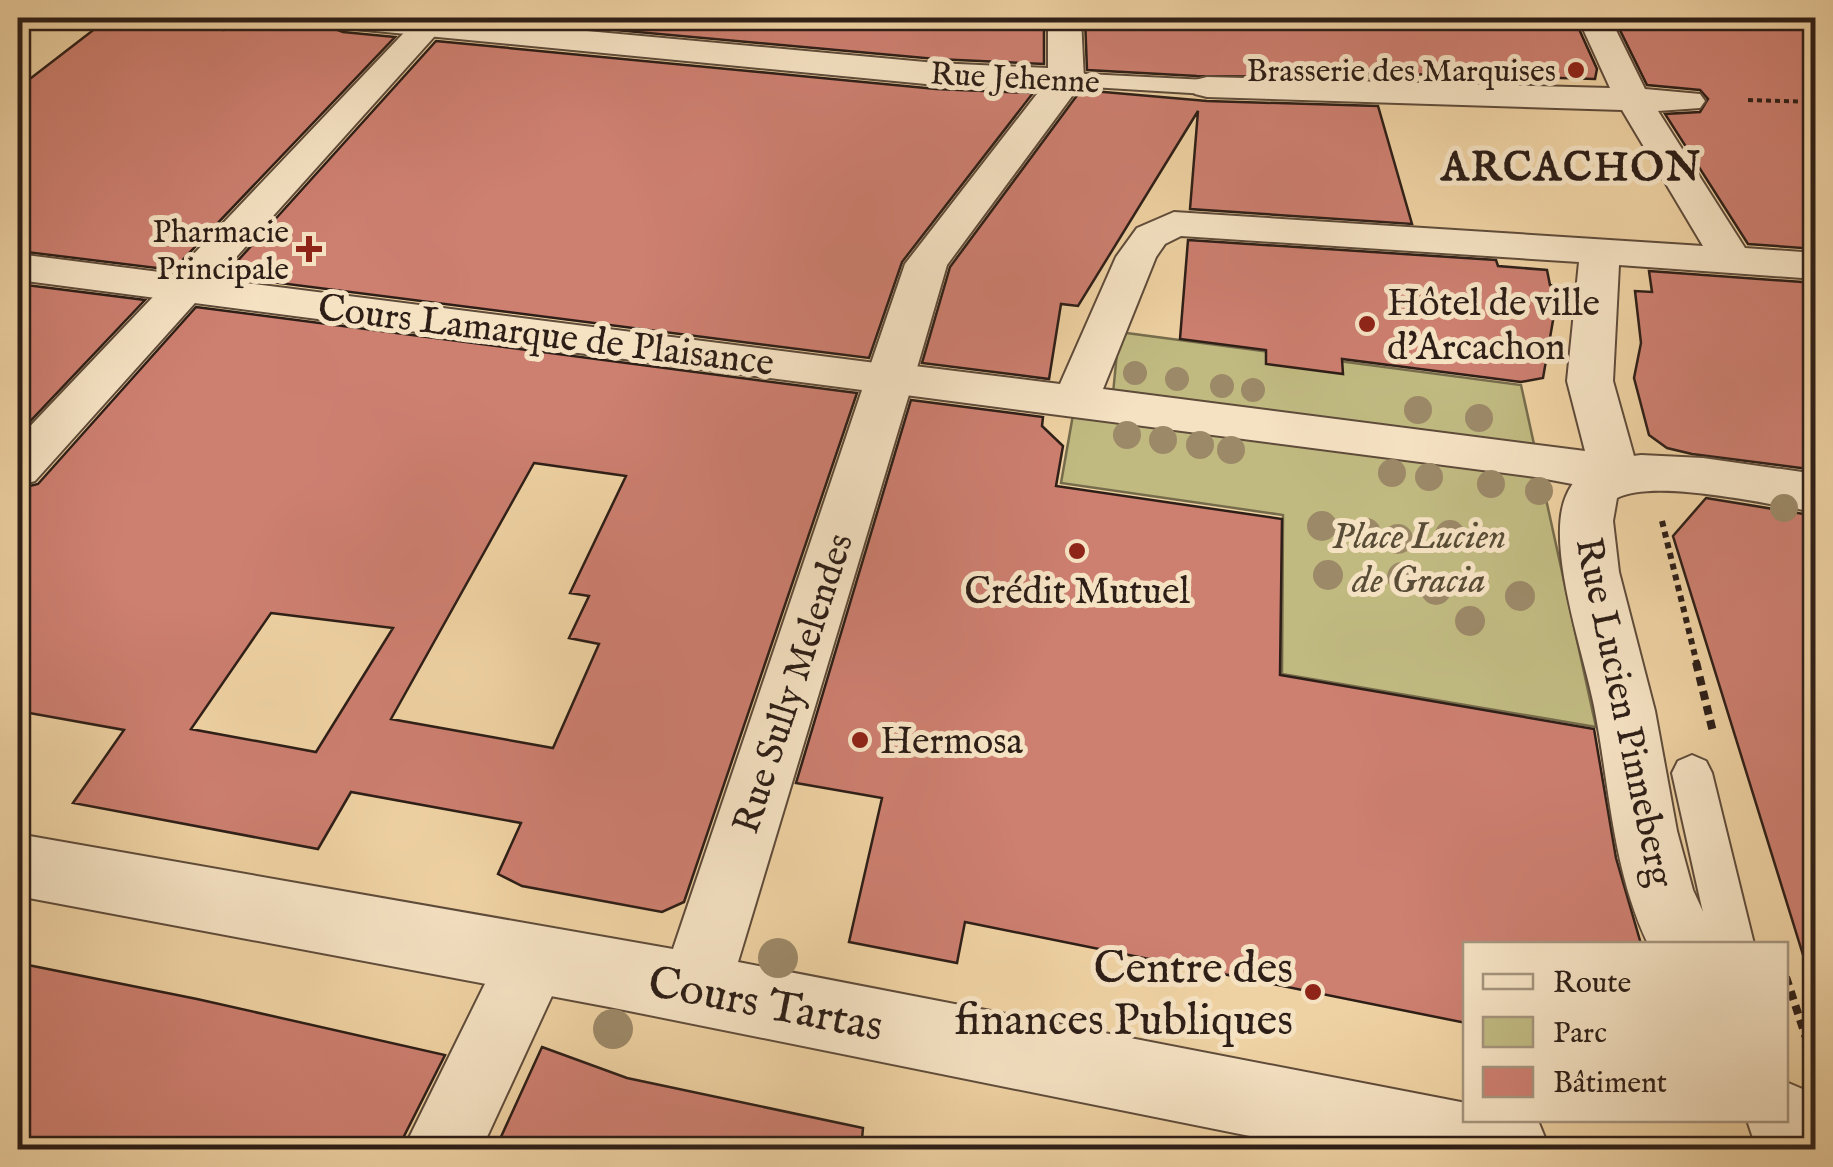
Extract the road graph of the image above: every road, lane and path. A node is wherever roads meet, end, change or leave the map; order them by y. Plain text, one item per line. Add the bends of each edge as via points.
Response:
1 (344, 18) edge
2 (1065, 18) edge
3 (1594, 18) edge
4 (432, 21) edge
5 (1066, 80) junction
6 (1208, 88) joint
7 (1628, 89) junction
8 (1748, 100) dead end
9 (1688, 101) dead end
10 (1816, 102) edge
11 (1600, 250) junction
12 (1732, 260) junction
13 (1816, 266) edge
14 (18, 267) edge
15 (185, 288) junction
16 (890, 378) junction
17 (1075, 402) junction
18 (18, 469) edge
19 (1631, 472) junction
20 (1816, 493) edge
21 (1704, 760) joint
22 (18, 864) edge
23 (1683, 942) edge
24 (1732, 942) edge
25 (534, 959) junction
26 (1788, 983) edge
27 (694, 988) junction
28 (1816, 1068) edge
29 (1786, 1122) edge
30 (441, 1150) edge
31 (1512, 1150) edge
32 (1795, 1150) edge

1 - 4 street, Rue Jehenne
2 - 5 street
3 - 7 street
4 - 5 street, Rue Jehenne via 936,74
4 - 15 street
5 - 6 lane, Rue Jehenne
5 - 16 street, Rue Sully Melendes via 926,264
6 - 7 street, Rue Jehenne
7 - 9 street, Rue Jehenne
7 - 12 street
8 - 10 path
11 - 12 street
11 - 17 street via 1174,224 1151,236 1136,257
11 - 19 street via 1590,381
12 - 13 street
14 - 15 street, Cours Lamarque de Plaisance
15 - 16 street, Cours Lamarque de Plaisance
15 - 18 street
16 - 17 street, Cours Lamarque de Plaisance
16 - 27 street, Rue Sully Melendes
17 - 19 street
19 - 20 street
19 - 21 path, Rue Lucien Pinneberg
19 - 23 street, Rue Lucien Pinneberg via 1595,488 1586,520 1591,566 1658,890
21 - 24 lane
22 - 25 street, Cours Tartas
25 - 27 street, Cours Tartas
25 - 30 street
26 - 28 path
27 - 31 street, Cours Tartas
29 - 32 street

